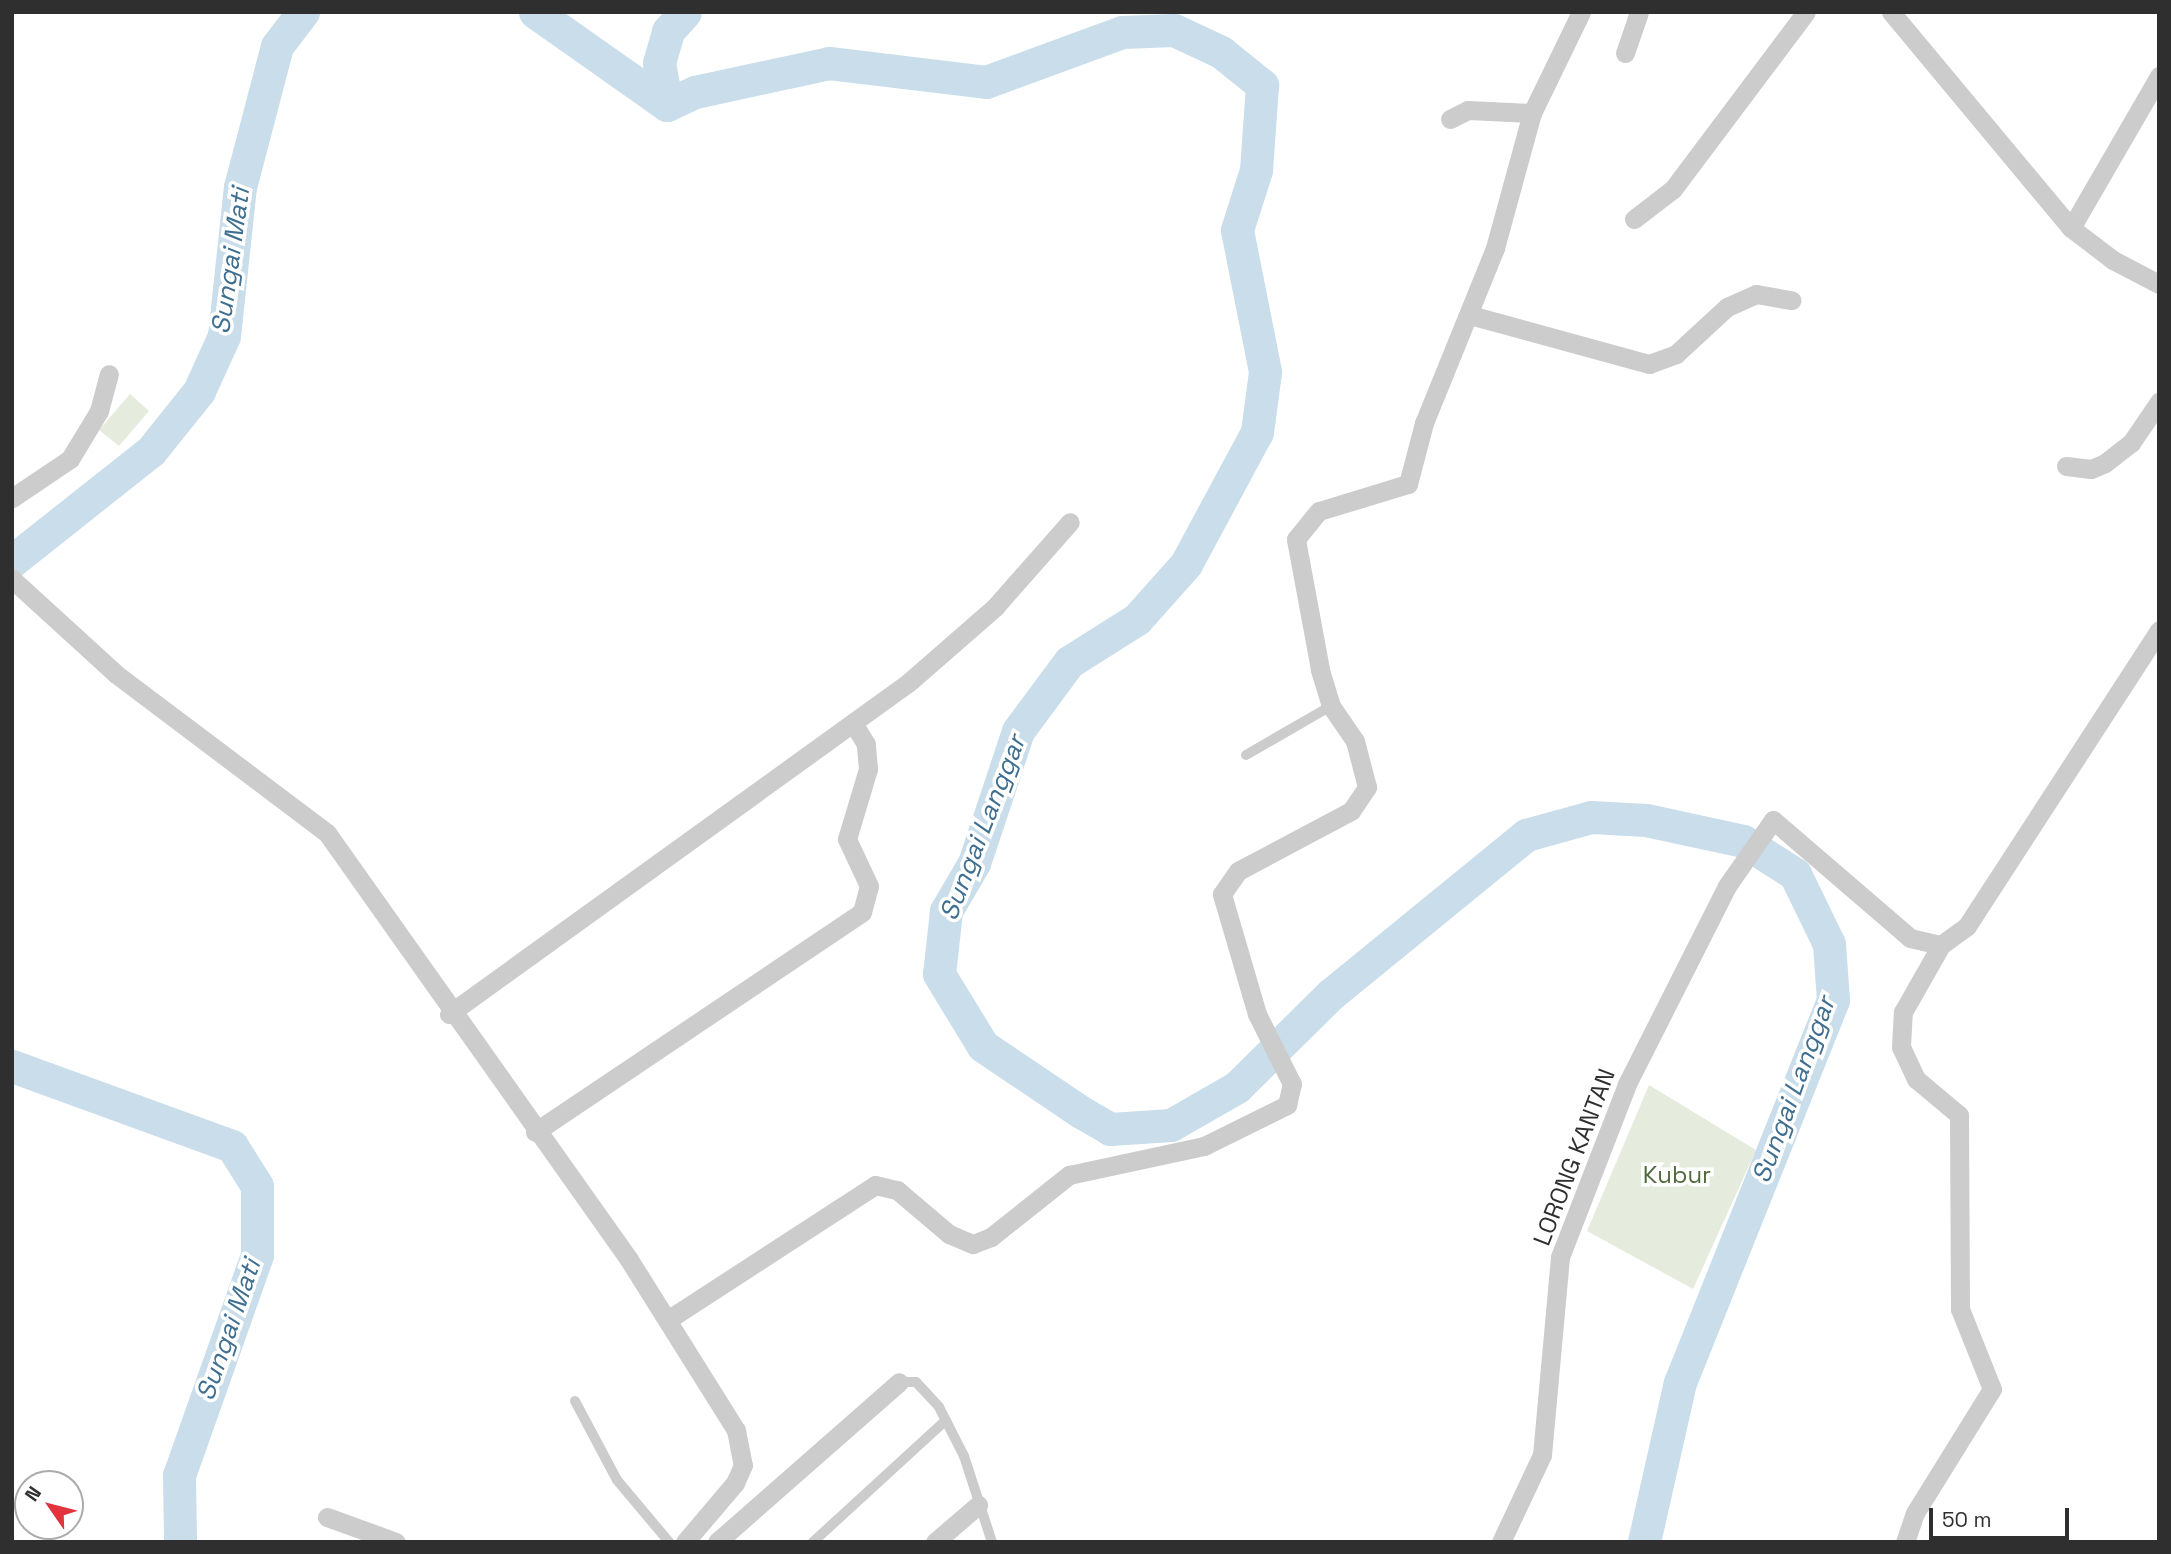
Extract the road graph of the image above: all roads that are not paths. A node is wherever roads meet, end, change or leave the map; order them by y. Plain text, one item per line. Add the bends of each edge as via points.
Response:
1 (1581, 12) edge
2 (1639, 12) edge
3 (1806, 12) edge
4 (1891, 12) edge
5 (1625, 53) dead end
6 (2159, 76) edge
7 (1532, 113) junction
8 (1450, 119) dead end
9 (1634, 219) dead end
10 (2071, 228) junction
11 (2159, 284) edge
12 (1791, 300) dead end
13 (1470, 314) junction
14 (109, 374) dead end
15 (2159, 402) edge
16 (2066, 466) dead end
17 (12, 498) edge
18 (1070, 522) dead end
19 (17, 584) edge
20 (2159, 630) edge
21 (1331, 706) junction
22 (853, 723) junction
23 (1246, 755) dead end
24 (1941, 945) junction
25 (449, 1014) junction
26 (535, 1132) junction
27 (669, 1320) junction
28 (899, 1381) joint
29 (575, 1401) dead end
30 (946, 1420) junction
31 (978, 1505) junction
32 (327, 1517) dead end
33 (396, 1542) edge
34 (669, 1542) edge
35 (685, 1542) edge
36 (717, 1542) edge
37 (813, 1542) edge
38 (936, 1542) edge
39 (992, 1542) edge
40 (1501, 1542) edge
41 (1905, 1542) edge

1 - 7 street
2 - 5 street
3 - 9 street via 1673,189
4 - 10 street
6 - 10 street
7 - 8 street via 1468,110
7 - 13 street
10 - 11 street via 2113,260
12 - 13 street via 1756,294 1727,307 1676,354 1649,364
13 - 21 street via 1424,423 1408,484 1319,512 1296,539
14 - 17 street via 99,411 70,459
15 - 16 street via 2131,443 2105,463 2091,469
18 - 22 street via 995,607
19 - 25 street via 116,674 327,832
20 - 24 street via 1967,926
21 - 23 lane
21 - 27 street via 1358,750 1366,779 1363,798 1351,811 1261,857 1223,888 1222,905 1257,1014 1292,1084 1287,1105 1204,1146 1069,1175 991,1237 973,1244 949,1234 897,1190 875,1185
22 - 25 street
22 - 26 street via 866,744 867,769 847,839 869,886 862,912
24 - 40 street, LORONG KANTAN via 1910,938 1773,820 1727,886 1627,1084 1560,1257 1542,1455
24 - 41 street via 1903,1012 1901,1047 1916,1079 1959,1115 1961,1309 1992,1389 1915,1513
25 - 26 street
26 - 27 street
27 - 35 street via 736,1430 743,1465
28 - 30 lane via 916,1382
28 - 36 street
29 - 34 lane via 617,1480
30 - 31 lane
30 - 37 lane
31 - 38 street
31 - 39 lane
32 - 33 street

